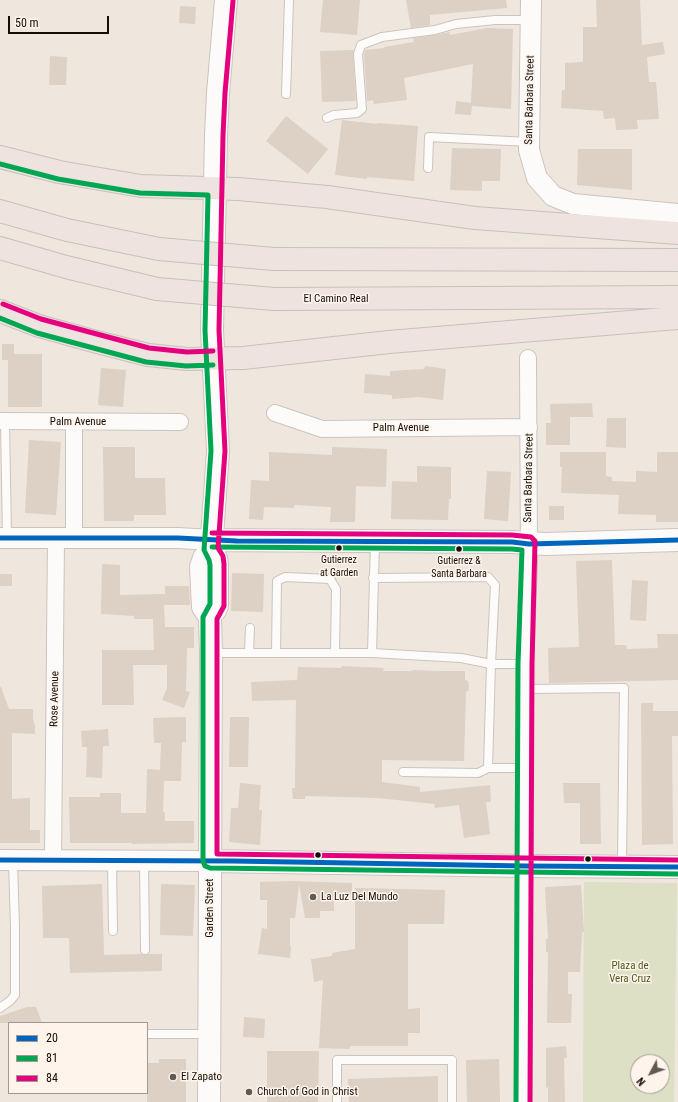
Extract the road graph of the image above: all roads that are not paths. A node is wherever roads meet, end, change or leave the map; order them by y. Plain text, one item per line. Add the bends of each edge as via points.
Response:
1 (226, 0) edge
2 (289, 0) edge
3 (531, 0) edge
4 (531, 20) junction
5 (286, 94) dead end
6 (327, 118) dead end
7 (530, 142) junction
8 (0, 157) edge
9 (428, 168) dead end
10 (215, 188) junction
11 (0, 211) edge
12 (678, 214) edge
13 (678, 234) edge
14 (0, 248) edge
15 (678, 260) edge
16 (678, 297) edge
17 (0, 311) edge
18 (678, 318) edge
19 (213, 358) junction
20 (528, 358) dead end
21 (275, 413) dead end
22 (3, 421) edge
23 (74, 422) junction
24 (180, 422) dead end
25 (529, 427) junction
26 (4, 538) edge
27 (65, 538) junction
28 (678, 540) edge
29 (375, 542) junction
30 (529, 544) junction
31 (211, 545) junction
32 (374, 578) junction
33 (250, 628) dead end
34 (211, 653) junction
35 (249, 653) junction
36 (276, 653) junction
37 (335, 653) junction
38 (372, 653) junction
39 (491, 664) junction
40 (525, 664) junction
41 (526, 689) junction
42 (488, 768) junction
43 (525, 768) junction
44 (403, 772) dead end
45 (7, 860) edge
46 (54, 860) junction
47 (112, 860) junction
48 (144, 860) junction
49 (210, 861) junction
50 (525, 866) junction
51 (622, 866) junction
52 (678, 867) edge
53 (113, 931) dead end
54 (145, 950) dead end
55 (0, 1008) edge
56 (148, 1034) edge
57 (210, 1034) junction
58 (209, 1102) edge
59 (337, 1102) edge
60 (452, 1102) edge
61 (523, 1102) edge

1 - 10 main road, Garden Street via 218,93
2 - 5 lane
3 - 4 street, Santa Barbara Street
4 - 6 lane via 456,24 435,30 382,37 361,45 358,54 362,109 357,113
4 - 7 street, Santa Barbara Street
7 - 9 lane via 429,137
7 - 12 street, Santa Barbara Street via 537,178 553,196 573,204
8 - 10 highway via 59,172 141,186
10 - 13 highway via 326,197 475,218
10 - 19 main road, Garden Street
11 - 15 highway, bridge via 67,230 159,249 274,259
14 - 16 highway, El Camino Real, bridge via 66,267 157,288 274,299
17 - 19 highway via 39,326 148,355 187,359
18 - 19 highway via 388,342 243,358
19 - 31 main road, Garden Street via 218,451
20 - 25 street, Santa Barbara Street
21 - 25 street, Palm Avenue via 322,428
22 - 23 street, Palm Avenue
22 - 26 lane
23 - 24 street, Palm Avenue
23 - 27 street, Rose Avenue
25 - 30 street, Santa Barbara Street
26 - 27 street
27 - 31 street via 178,538
27 - 46 street, Rose Avenue
28 - 30 main road
29 - 30 main road
29 - 31 main road
29 - 32 lane
30 - 40 street, Santa Barbara Street
31 - 34 main road, Garden Street via 217,565 217,606 210,617
32 - 38 lane
32 - 39 lane via 488,577 495,585
33 - 35 lane
34 - 35 lane
34 - 49 main road, Garden Street
35 - 36 lane
36 - 37 lane
36 - 37 lane via 277,581 285,577 330,579 336,589
37 - 38 lane
38 - 39 lane via 461,658
39 - 40 lane
39 - 42 lane
40 - 41 street, Santa Barbara Street
41 - 43 street, Santa Barbara Street
41 - 51 lane via 624,688
42 - 43 lane
42 - 44 lane via 478,773
43 - 50 street, Santa Barbara Street
45 - 46 street
45 - 55 lane via 15,928 15,994 10,1002
46 - 47 street
47 - 48 street
47 - 53 lane
48 - 49 street
48 - 54 lane
49 - 50 main road
49 - 57 main road, Garden Street
50 - 51 main road
50 - 61 street, Santa Barbara Street
51 - 52 main road
56 - 57 lane
57 - 58 main road, Garden Street
59 - 60 lane via 337,1060 452,1060

